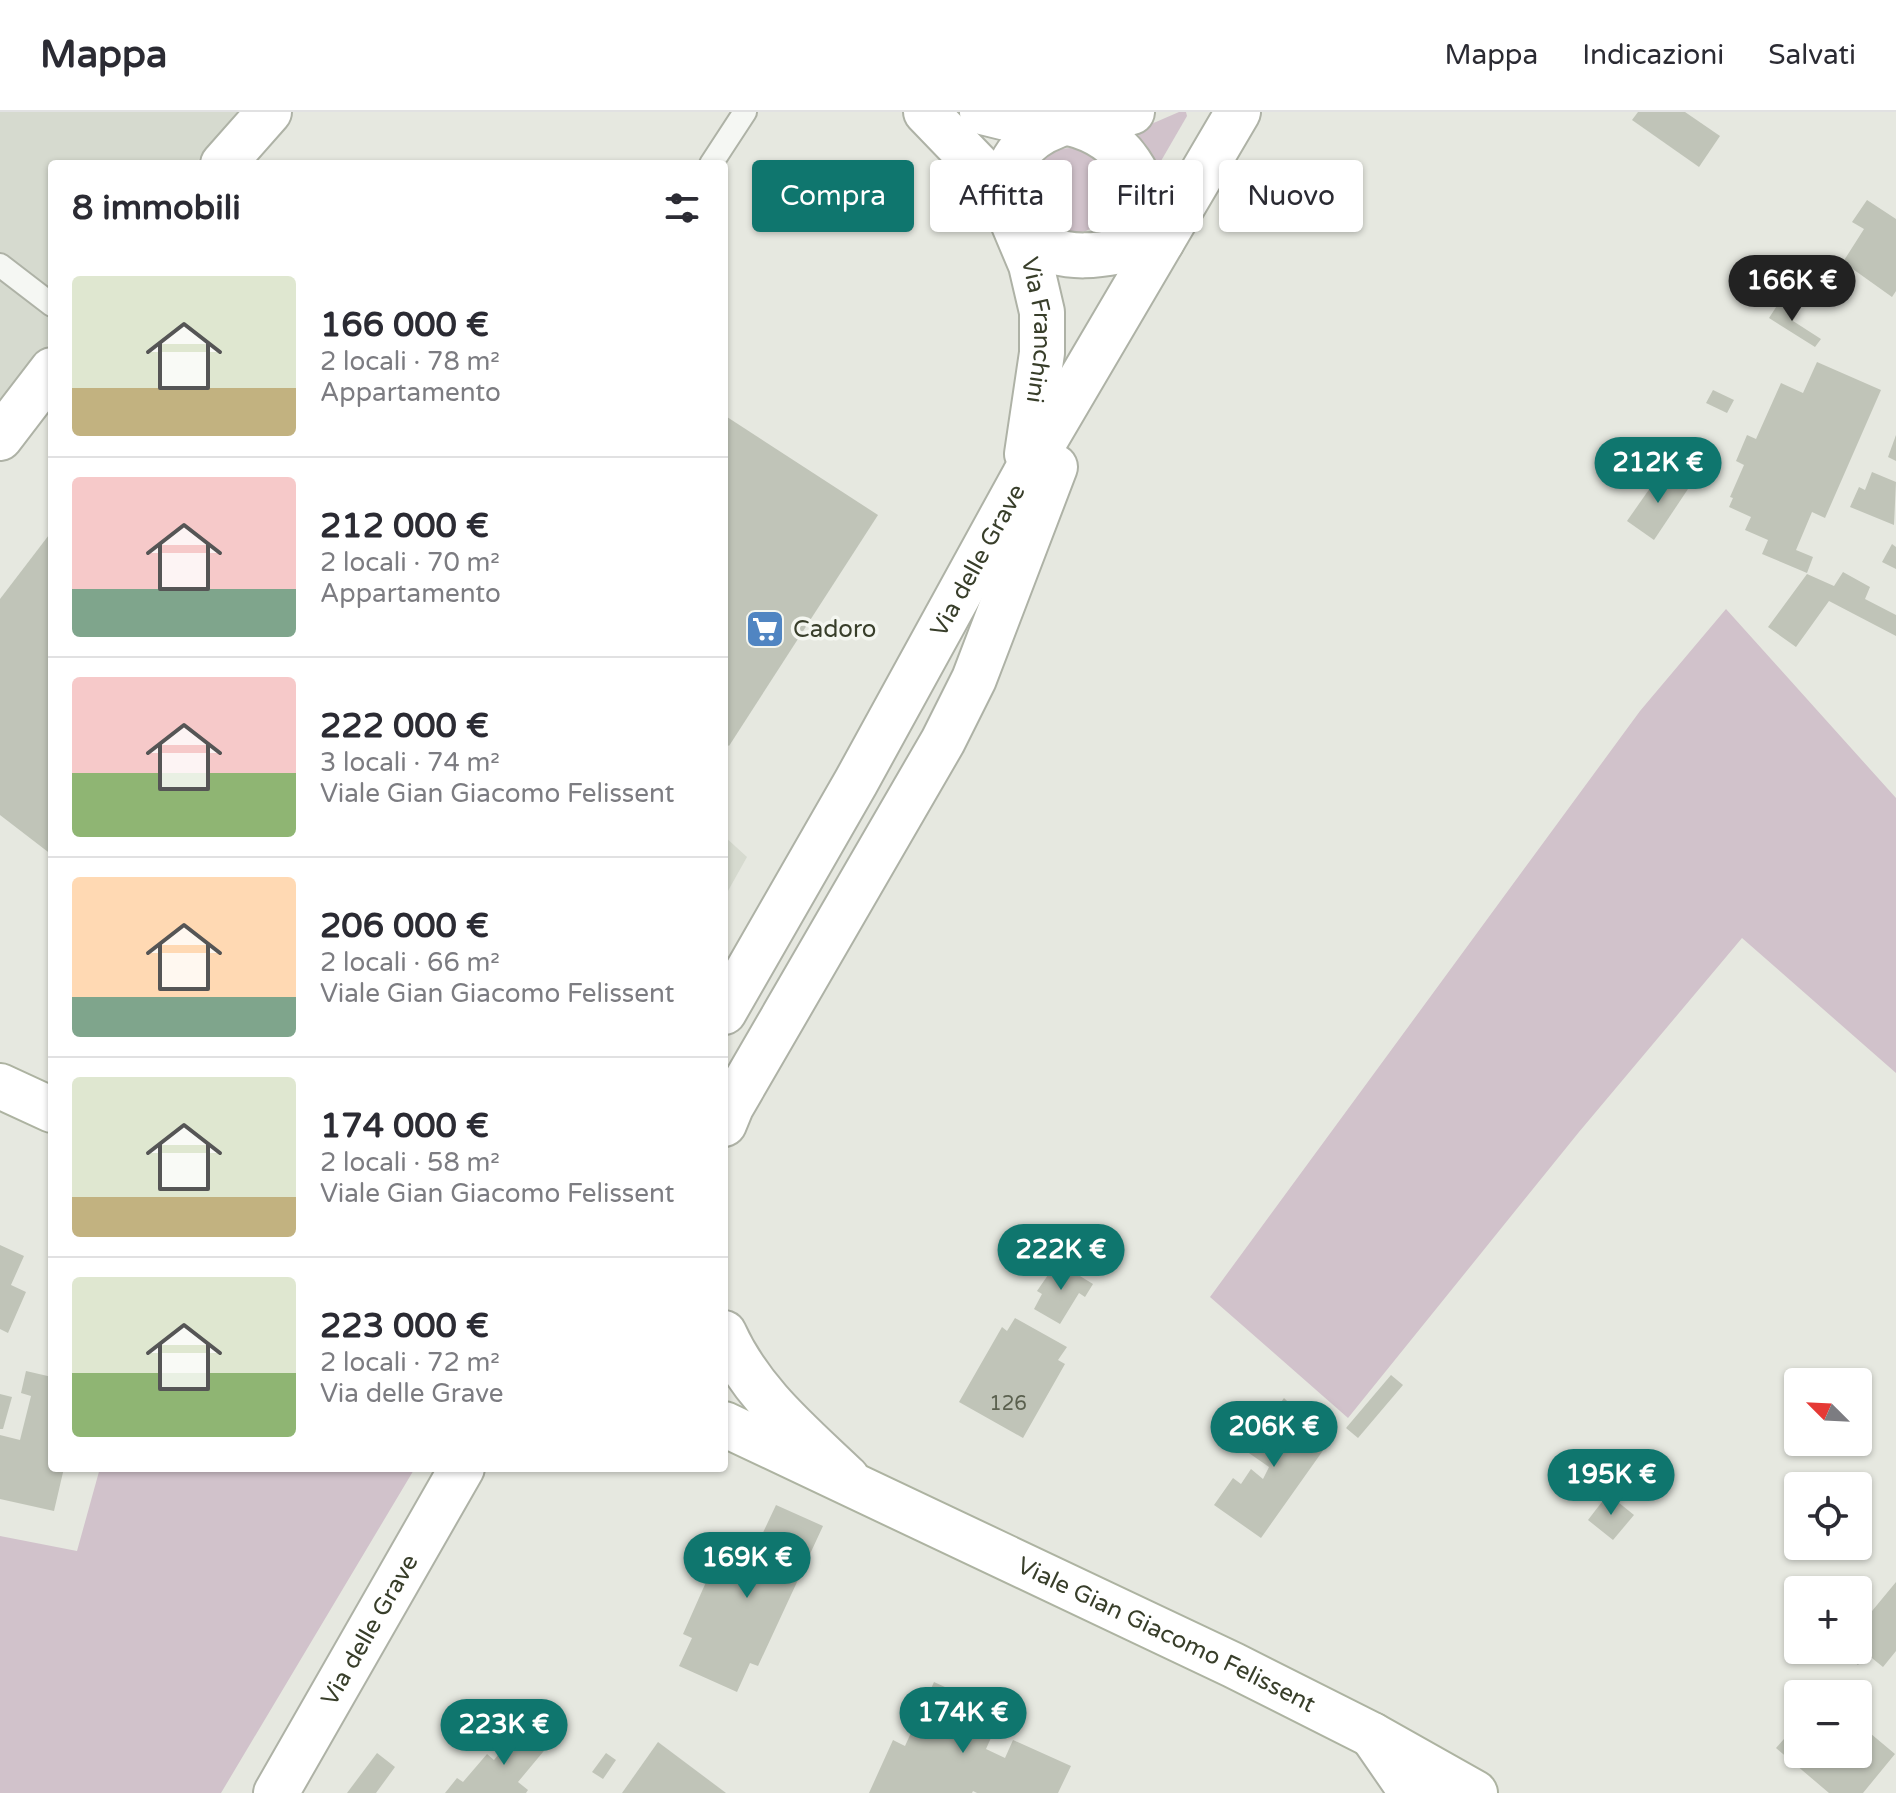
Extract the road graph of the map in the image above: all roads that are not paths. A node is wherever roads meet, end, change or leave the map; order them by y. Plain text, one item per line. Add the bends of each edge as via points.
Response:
1 (269, 112) edge
2 (745, 112) edge
3 (926, 112) edge
4 (982, 112) edge
5 (1132, 112) edge
6 (1238, 112) edge
7 (1065, 125) junction
8 (227, 160) edge
9 (714, 160) edge
10 (972, 160) edge
11 (1014, 160) edge
12 (1017, 232) edge
13 (1023, 232) edge
14 (1162, 241) junction
15 (0, 265) edge
16 (48, 302) edge
17 (1102, 344) junction
18 (48, 375) edge
19 (0, 438) edge
20 (1024, 476) junction
21 (728, 1005) edge
22 (0, 1086) edge
23 (48, 1108) edge
24 (728, 1114) edge
25 (728, 1342) edge
26 (728, 1426) edge
27 (460, 1472) edge
28 (854, 1485) junction
29 (1372, 1735) junction
30 (276, 1793) edge
31 (1412, 1793) edge
32 (1475, 1793) edge

1 - 8 main road
2 - 9 lane
3 - 10 main road, Via Franchini
4 - 7 main road
5 - 7 main road
6 - 14 main road, Via delle Grave
7 - 11 main road via 1040,132
7 - 14 main road via 1095,130 1123,152
12 - 20 main road, Via Franchini via 1042,312 1042,353
13 - 14 main road, Via Franchini via 1035,246 1076,256
14 - 17 main road, Via delle Grave
15 - 16 lane
17 - 20 main road, Via delle Grave
17 - 24 main road via 974,679
18 - 19 main road
20 - 21 main road, Via delle Grave
22 - 23 main road
25 - 28 main road via 758,1391
26 - 28 main road, Viale Gian Giacomo Felissent
27 - 30 main road, Via delle Grave
28 - 29 main road, Viale Gian Giacomo Felissent
29 - 31 main road
29 - 32 main road, Viale Gian Giacomo Felissent

